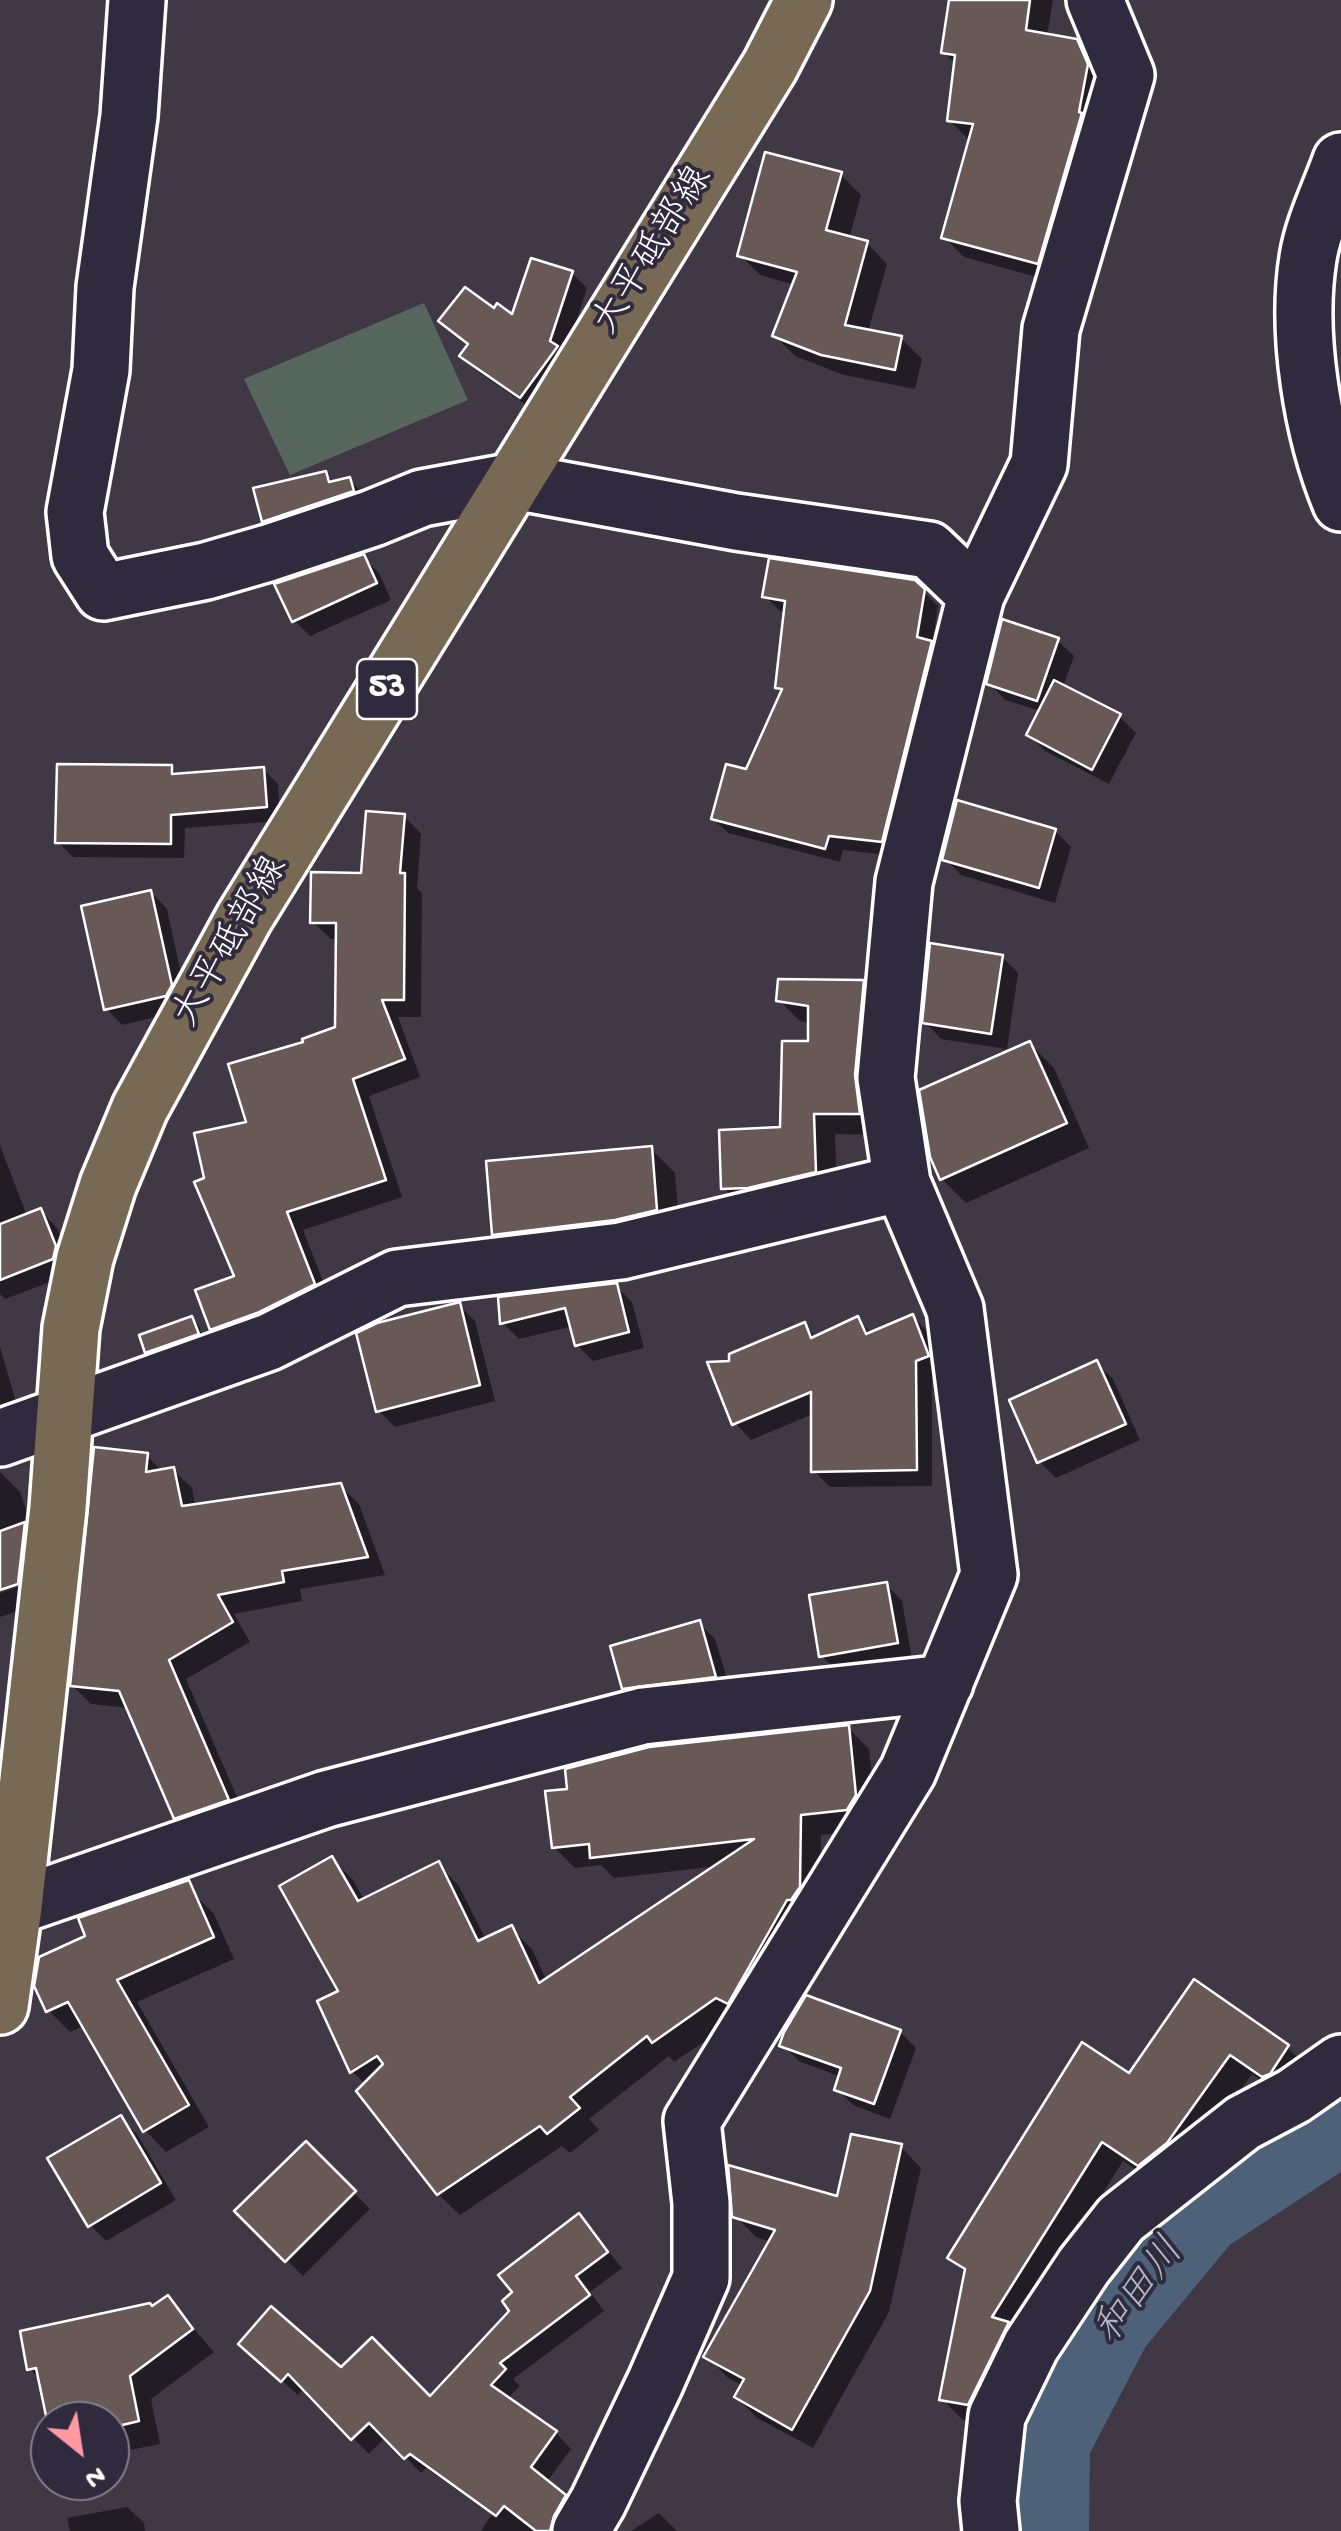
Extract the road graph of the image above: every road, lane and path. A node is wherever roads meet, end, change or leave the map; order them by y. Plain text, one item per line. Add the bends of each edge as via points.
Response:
1 (137, 0) edge
2 (804, 0) edge
3 (1096, 0) edge
4 (1341, 162) edge
5 (514, 481) junction
6 (1341, 503) edge
7 (976, 595) junction
8 (902, 1183) junction
9 (65, 1415) junction
10 (0, 1438) edge
11 (945, 1682) junction
12 (14, 1907) junction
13 (0, 2006) edge
14 (1341, 2063) edge
15 (580, 2531) edge
16 (991, 2531) edge

1 - 5 street via 100,370 75,512 80,556 102,592 268,553 422,498
2 - 5 main road, 大平砥部線 / 53
3 - 7 street via 1126,75 1051,329 1039,464
4 - 6 street via 1308,255 1304,308 1316,422
5 - 7 street via 930,550
5 - 9 main road, 大平砥部線 / 53 via 244,918 140,1108 84,1258 70,1328
7 - 8 street via 904,882 886,1078
8 - 9 street via 621,1251 397,1278 269,1342
8 - 11 street via 955,1308 989,1576
9 - 10 street
9 - 12 main road, 大平砥部線 / 53
11 - 12 street via 643,1716 326,1799
11 - 15 street via 908,1772 692,2121 702,2203 701,2278
12 - 13 main road, 大平砥部線 / 53
14 - 16 street via 1243,2123 1121,2220 1084,2266 997,2416

